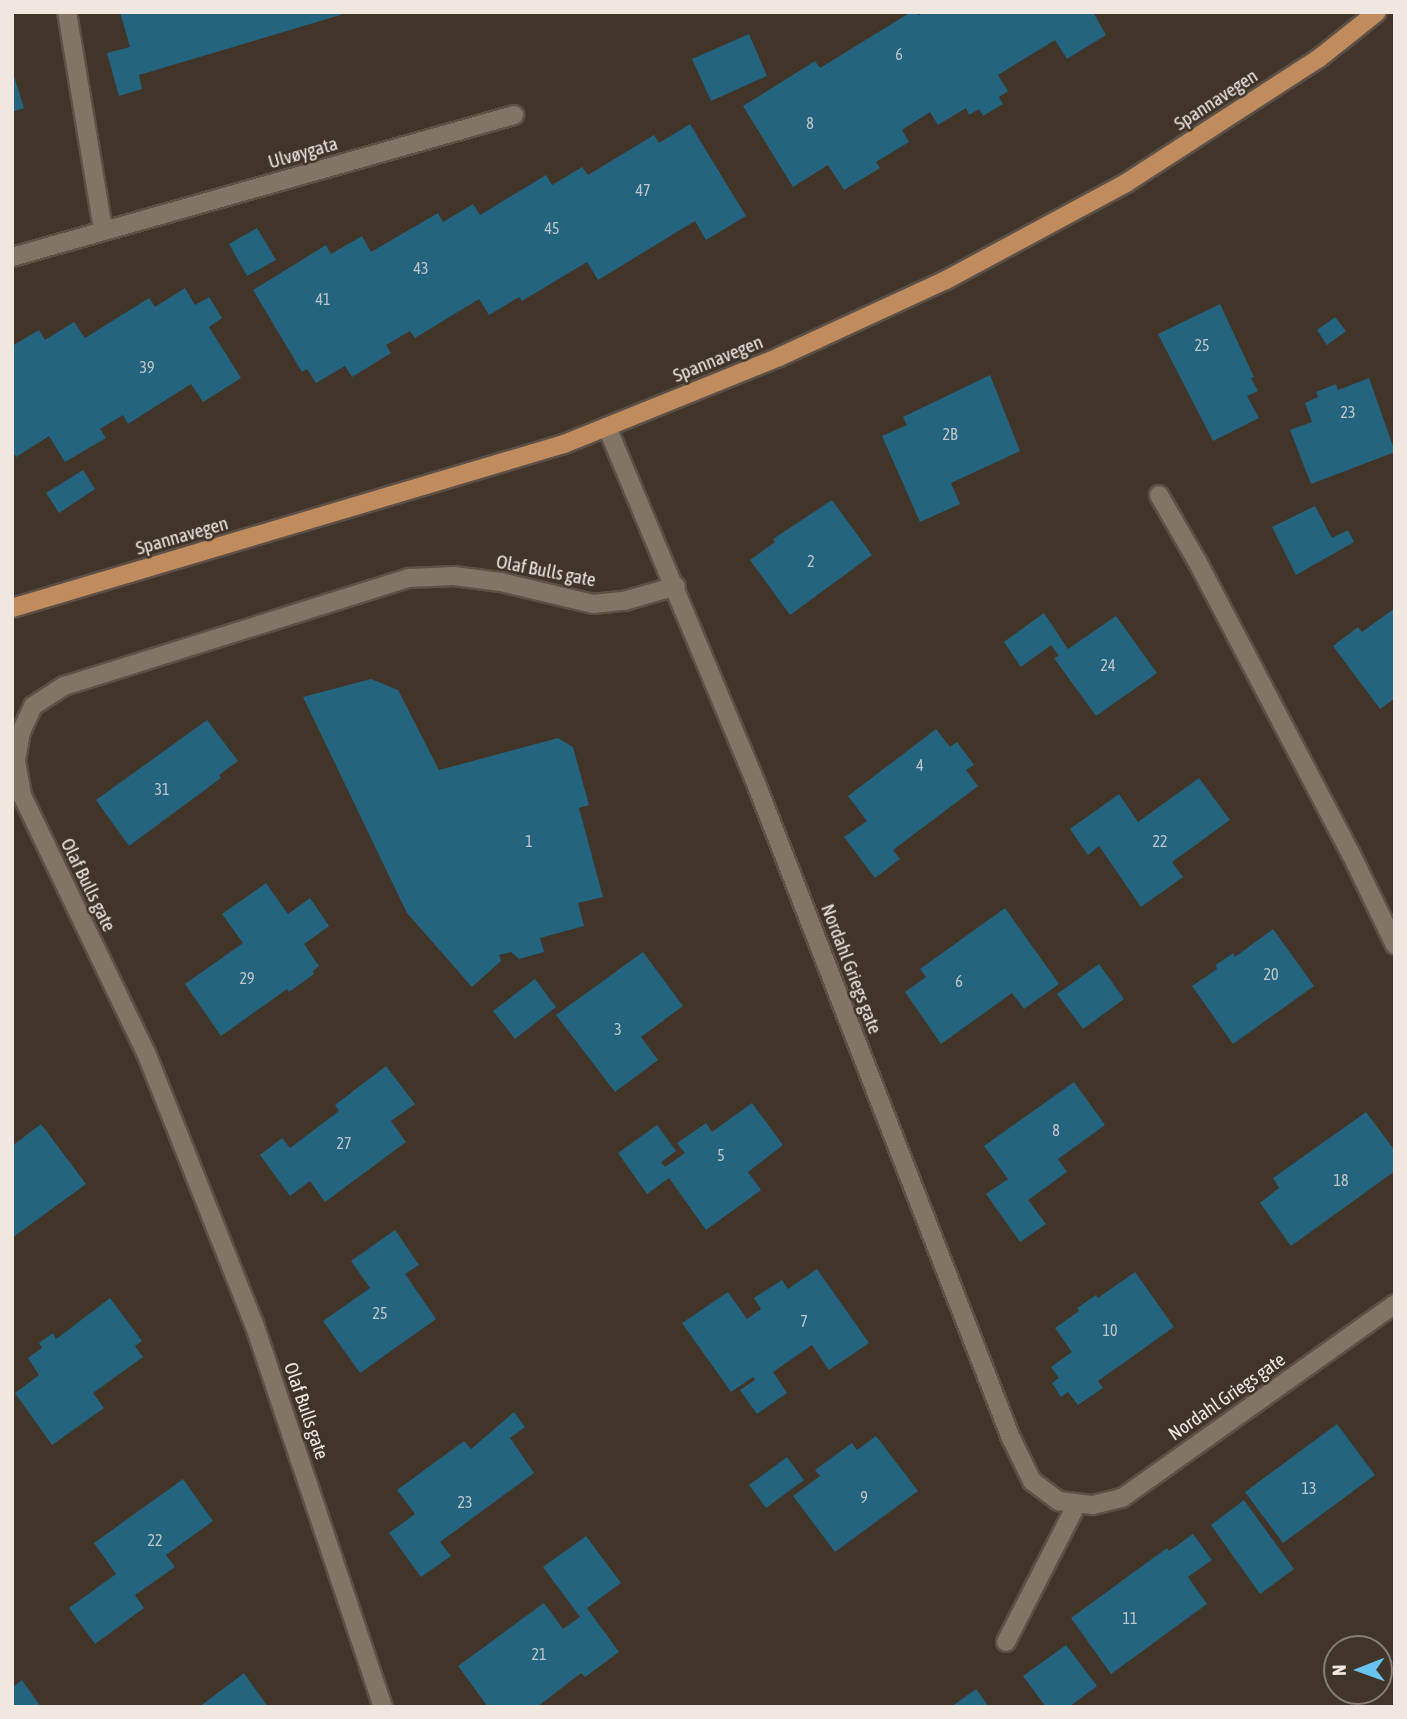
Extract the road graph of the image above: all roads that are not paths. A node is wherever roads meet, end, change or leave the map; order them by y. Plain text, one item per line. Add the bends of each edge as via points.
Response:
1 (67, 12) edge
2 (1377, 12) edge
3 (514, 116) dead end
4 (103, 230) junction
5 (12, 257) edge
6 (607, 427) junction
7 (1159, 495) dead end
8 (676, 586) junction
9 (12, 608) edge
10 (1395, 945) edge
11 (1395, 1304) edge
12 (1077, 1504) junction
13 (1006, 1642) dead end
14 (383, 1707) edge

1 - 4 street
2 - 6 main road, Spannavegen via 1318,59 1138,176 1003,250 779,357
3 - 4 street, Ulvøygata
4 - 5 street, Ulvøygata
6 - 8 street, Nordahl Griegs gate
6 - 9 main road, Spannavegen via 564,444
7 - 10 street
8 - 12 street, Nordahl Griegs gate via 1012,1438 1032,1481 1059,1501
8 - 14 street, Olaf Bulls gate via 624,601 593,604 501,582 454,576 409,578 64,686 33,706 21,732 16,760 22,796 146,1053 249,1311
11 - 12 street, Nordahl Griegs gate via 1122,1498 1093,1506
12 - 13 street

